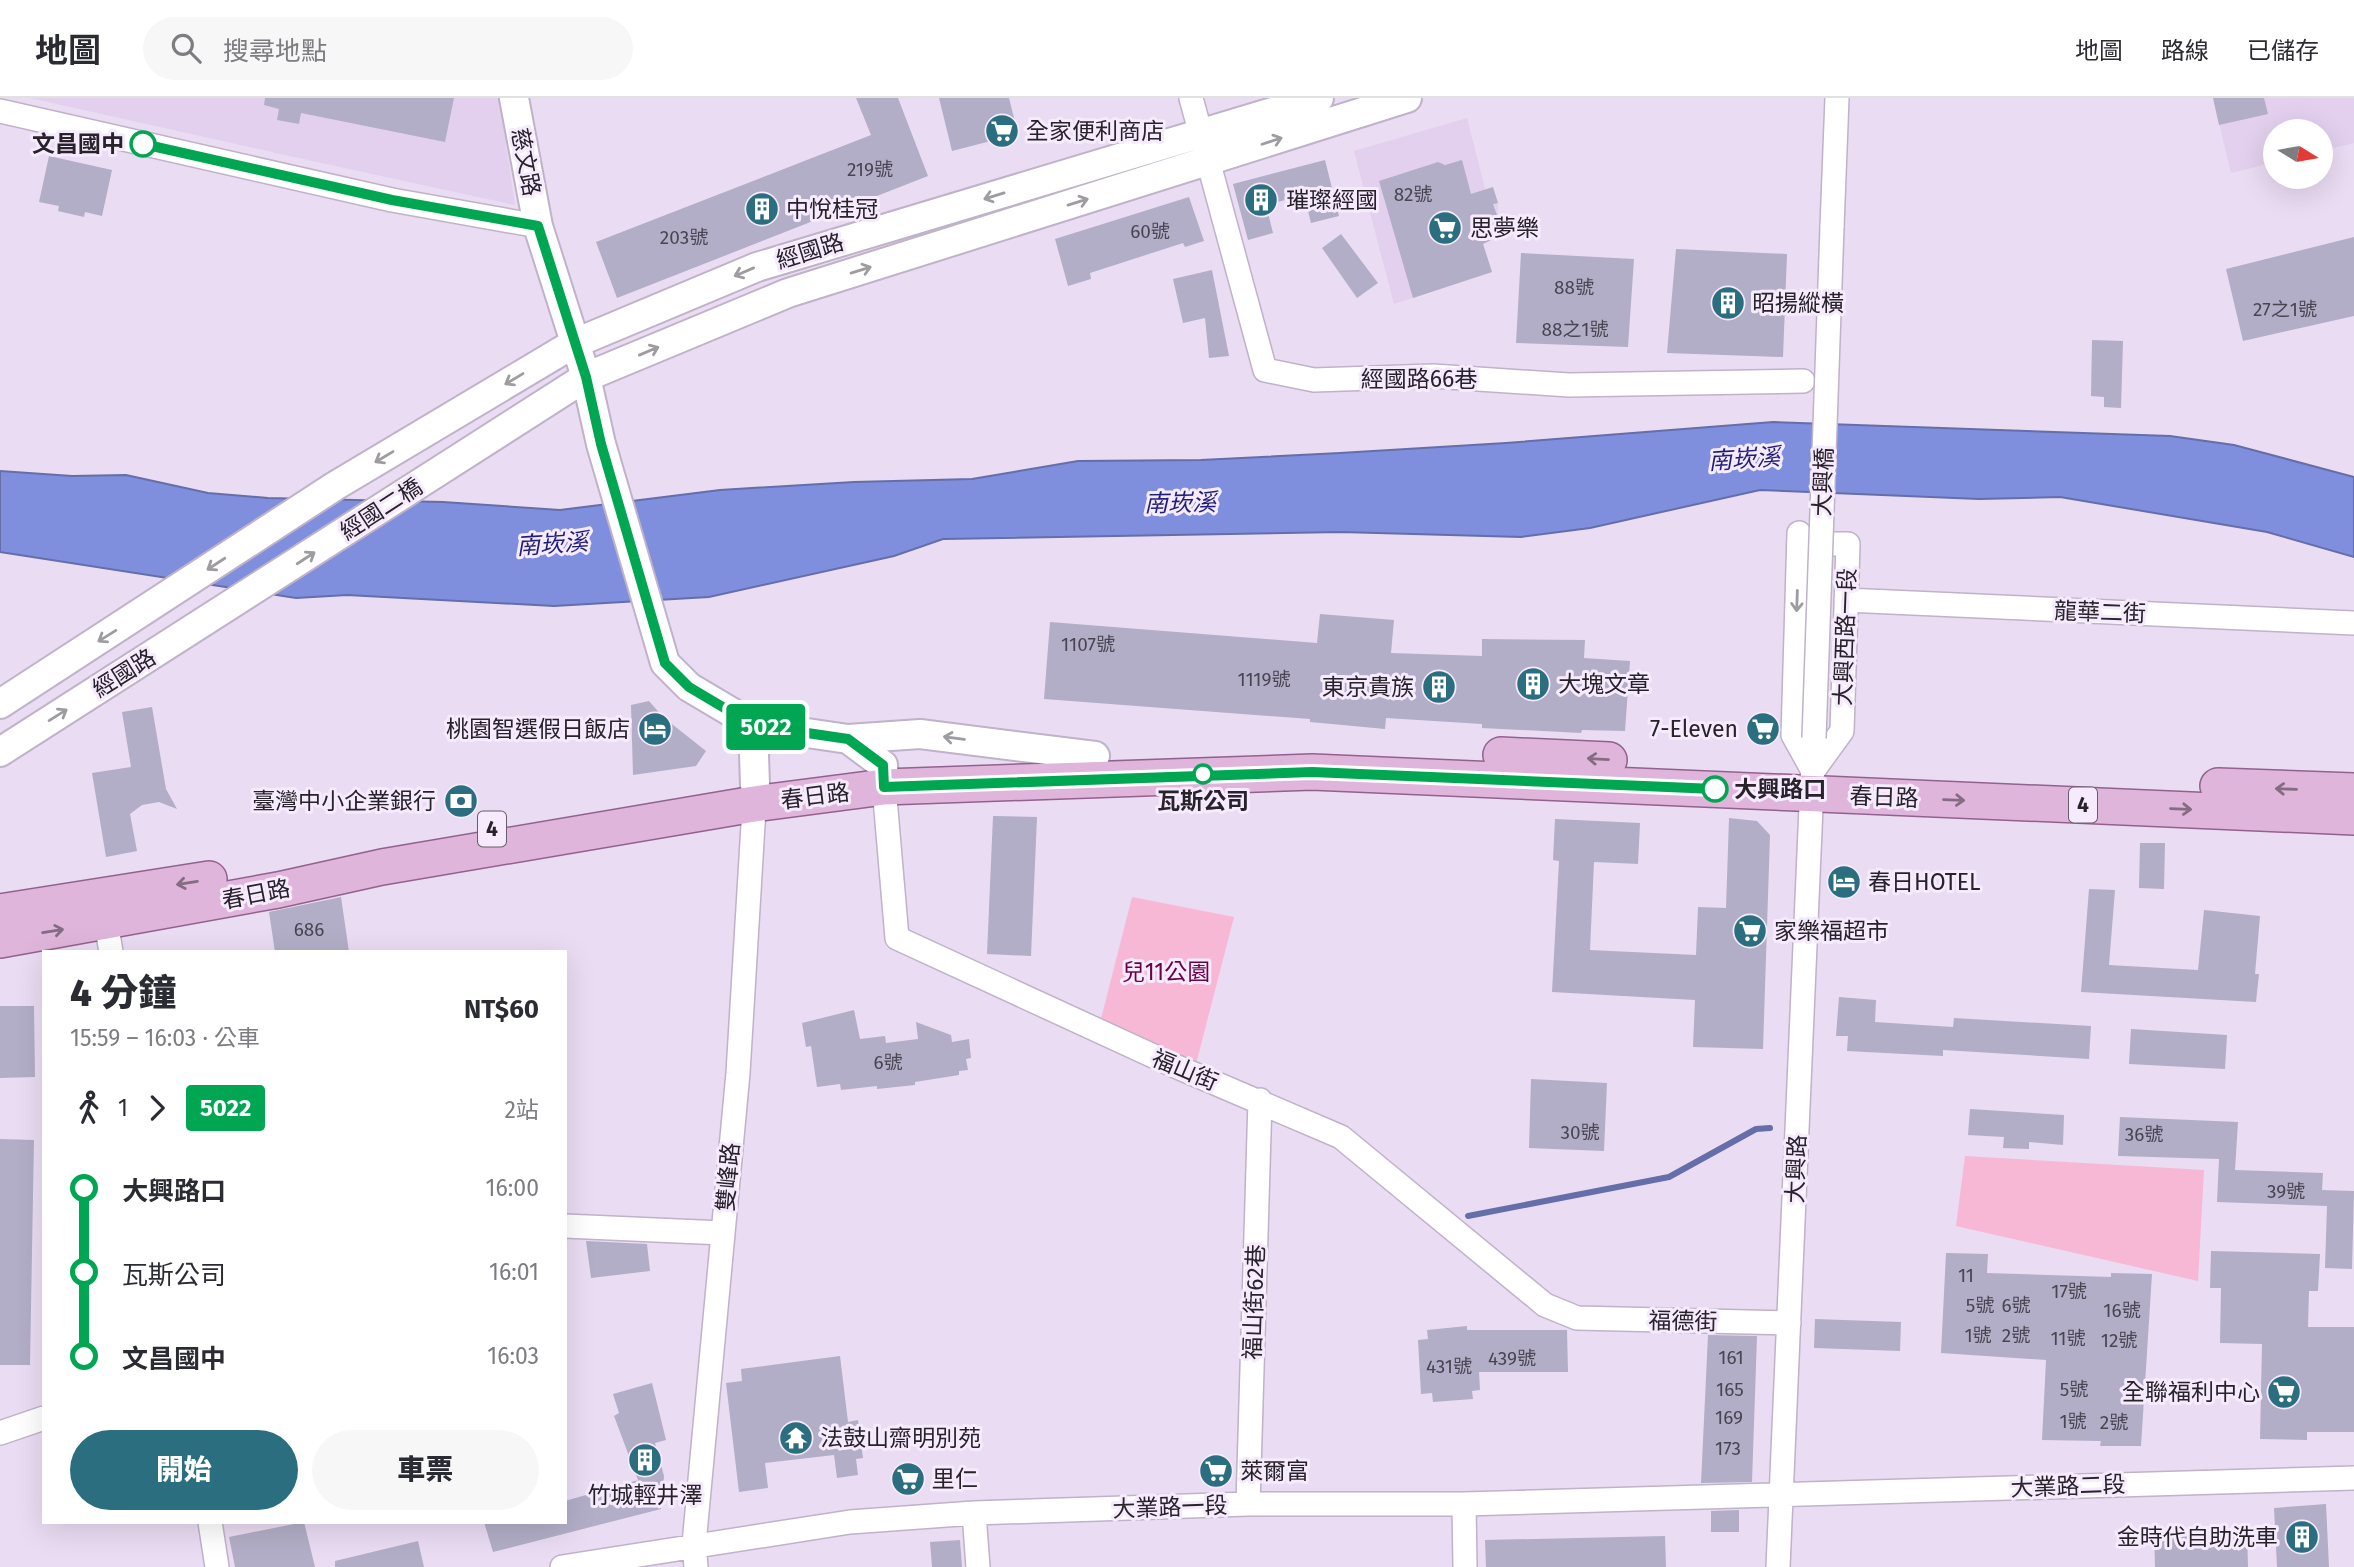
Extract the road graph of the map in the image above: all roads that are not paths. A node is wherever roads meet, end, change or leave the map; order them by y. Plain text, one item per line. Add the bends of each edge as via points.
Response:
1 (514, 98) edge
2 (1191, 98) edge
3 (1319, 98) edge
4 (1407, 98) edge
5 (1837, 98) edge
6 (0, 111) edge
7 (1204, 149) junction
8 (538, 226) junction
9 (573, 344) junction
10 (586, 377) junction
11 (1803, 381) dead end
12 (514, 424) joint
13 (335, 486) joint
14 (248, 595) joint
15 (163, 598) joint
16 (1846, 600) junction
17 (2354, 623) edge
18 (0, 704) edge
19 (753, 725) junction
20 (848, 739) junction
21 (0, 752) edge
22 (1095, 755) junction
23 (1813, 768) junction
24 (884, 776) junction
25 (2354, 791) edge
26 (755, 795) junction
27 (2354, 817) edge
28 (0, 912) edge
29 (106, 923) edge
30 (0, 940) edge
31 (1259, 1100) junction
32 (567, 1226) edge
33 (723, 1233) junction
34 (1577, 1318) joint
35 (1789, 1323) junction
36 (42, 1420) edge
37 (0, 1433) edge
38 (2354, 1478) edge
39 (1781, 1494) junction
40 (1248, 1504) junction
41 (1464, 1504) junction
42 (974, 1513) junction
43 (210, 1524) edge
44 (695, 1556) edge
45 (217, 1567) edge
46 (562, 1567) edge
47 (978, 1567) edge
48 (1465, 1567) edge
49 (1778, 1567) edge

1 - 8 street, 慈文路
2 - 7 street
3 - 7 street, 經國路
7 -> 4 street, 經國路
5 - 23 street, 大興橋, bridge
6 - 8 street via 392,200
7 -> 9 street, 經國路 via 757,267
10 -> 7 street, 經國路 via 788,293
7 - 11 street, 經國路66巷 via 1265,370 1314,380 1433,376 1569,385
8 - 9 street, 慈文路
9 - 10 street, 慈文路
9 -> 13 street, 經國路
10 - 12 street, 經國路
10 - 19 street, 慈文路 via 665,663 689,687
14 -> 12 street, 經國二橋
13 -> 15 street, 經國二橋
21 -> 14 street, 經國路
15 -> 18 street, 經國路
16 - 17 street, 龍華二街
16 - 23 street, 大興西路一段 via 1842,731
16 -> 23 street, 大興西路一段 via 1848,544 1799,538 1793,735
19 - 20 street
19 - 26 street
22 -> 20 street via 920,734
20 - 24 street
23 -> 22 main road, 春日路 / 4 via 1315,749
22 - 24 main road, 春日路 / 4
23 - 24 main road, 春日路 / 4
25 -> 23 main road, 春日路 / 4
23 -> 27 main road, 春日路 / 4
23 - 35 street, 大興路
24 - 26 main road, 春日路 / 4
24 - 31 street, 福山街 via 897,938
26 - 29 main road, 春日路 / 4
26 - 33 street, 雙峰路
28 - 29 main road, 春日路 / 4
30 -> 29 main road, 春日路 / 4
31 - 34 street, 福山街 via 1341,1137 1545,1305
31 - 40 street, 福山街62巷
32 - 33 street
33 - 44 street, 雙峰路
34 - 35 street, 福德街
35 - 39 street, 大興路
36 - 37 street
38 - 39 street, 大業路二段
39 - 41 street, 大業路一段
39 - 49 street, 大興路
40 - 41 street, 大業路一段
40 - 42 street, 大業路一段
41 - 48 street
42 - 44 street, 大業路一段 via 850,1522
42 - 47 street
43 - 45 street
44 - 46 street, 大業路一段

